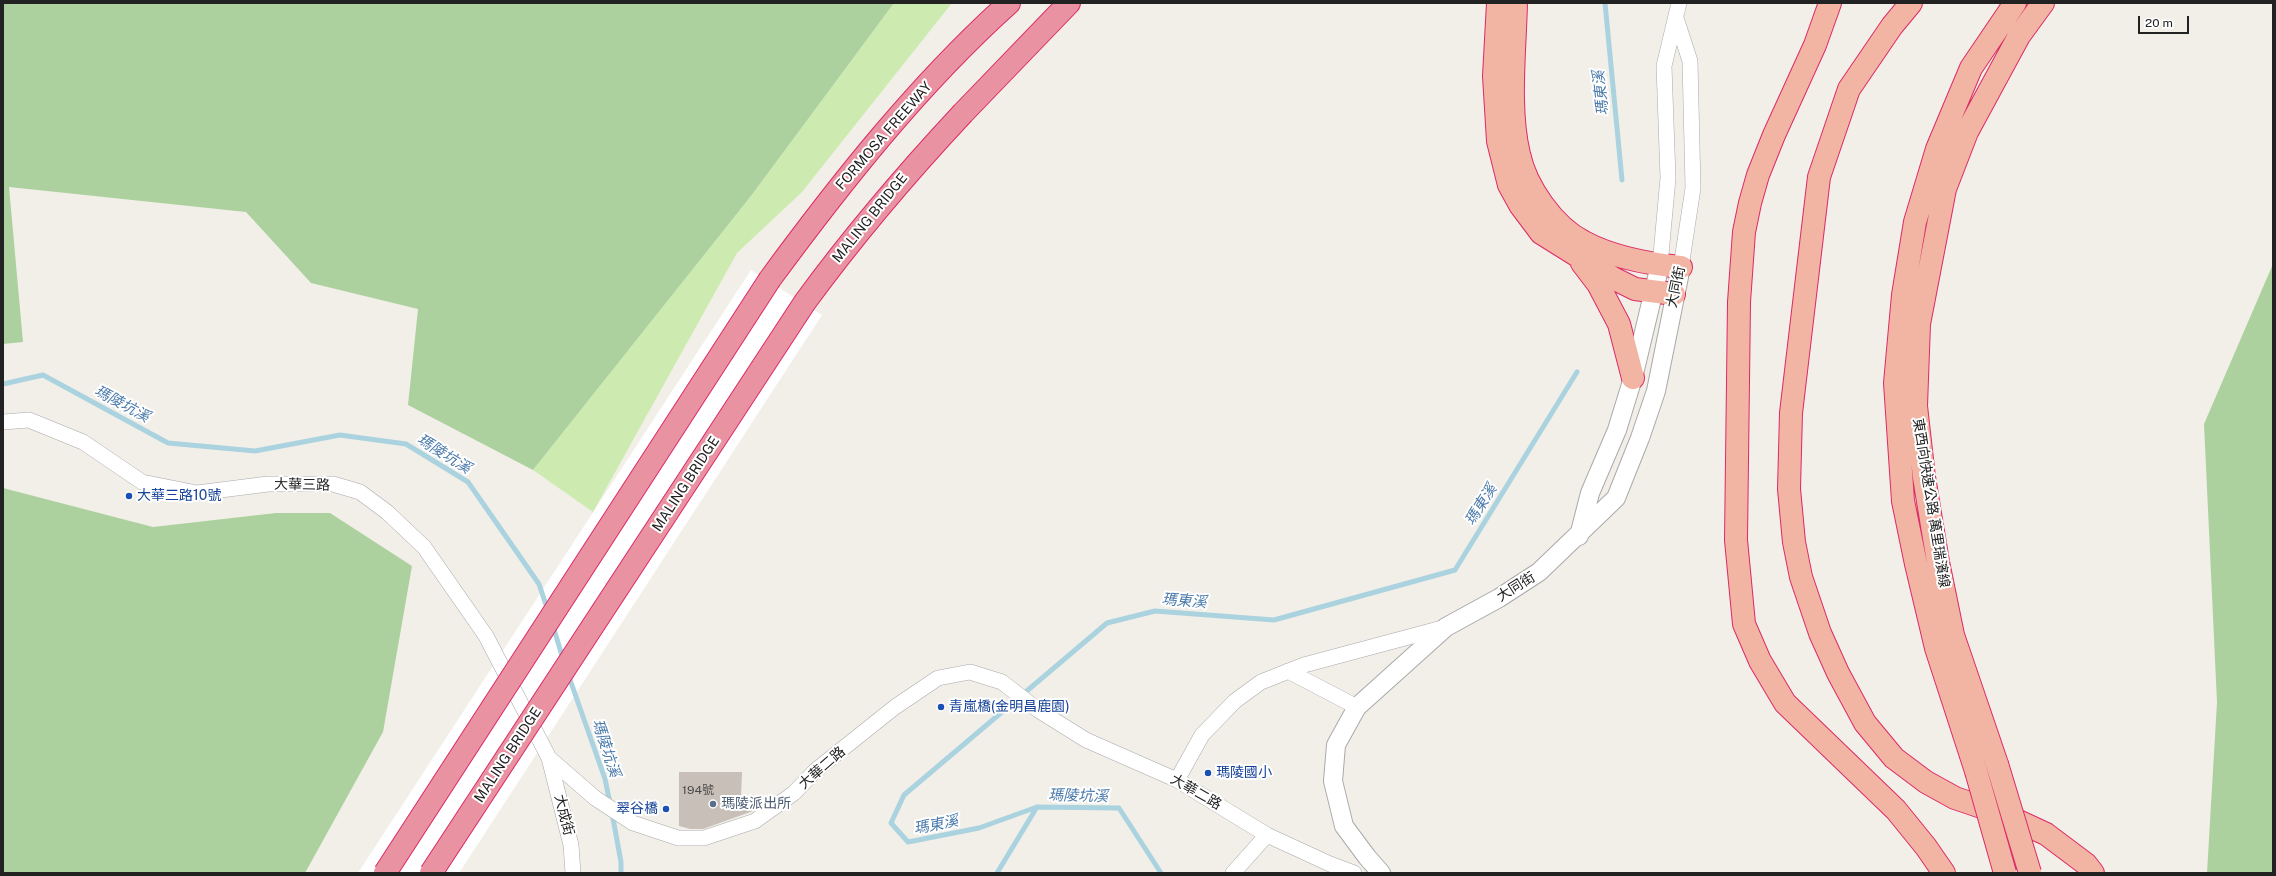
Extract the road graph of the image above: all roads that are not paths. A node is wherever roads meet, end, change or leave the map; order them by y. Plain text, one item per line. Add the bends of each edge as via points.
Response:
1 (1009, 3) edge
2 (1069, 3) edge
3 (1498, 3) edge
4 (1516, 3) edge
5 (1830, 3) edge
6 (1912, 3) edge
7 (2014, 3) edge
8 (2043, 3) edge
9 (1677, 10) edge
10 (1577, 256) junction
11 (1670, 266) junction
12 (1664, 293) junction
13 (1633, 378) junction
14 (3, 422) edge
15 (1579, 536) junction
16 (1446, 627) junction
17 (1288, 671) junction
18 (1357, 707) junction
19 (550, 758) junction
20 (1177, 780) junction
21 (1267, 834) junction
22 (385, 873) edge
23 (431, 873) edge
24 (573, 873) edge
25 (1233, 873) edge
26 (1354, 873) edge
27 (1381, 873) edge
28 (1944, 873) edge
29 (2005, 873) edge
30 (2030, 873) edge
31 (2093, 873) edge

1 - 22 highway, FORMOSA FREEWAY, bridge via 928,85 866,154 770,279
2 - 23 highway, MALING BRIDGE, bridge via 963,113 885,198 847,244 805,302
3 - 10 highway via 1494,76 1498,141 1509,185 1541,233
4 - 11 highway via 1515,132 1519,156 1540,202 1557,221 1584,242 1614,253
5 - 28 highway via 1815,45 1758,175 1746,224 1739,302 1736,540 1744,624 1760,661 1785,703 1896,810
6 - 31 highway via 1892,26 1849,89 1819,177 1791,413 1789,489 1794,542 1801,577 1838,673 1865,722 1894,758 1926,782 1956,798 2005,815 2046,834 2086,864
7 - 29 highway, 東西向快速公路 萬里瑞濱線, bridge via 1971,68 1937,149 1915,222 1903,295 1895,383 1903,501 1916,564 1936,648 1976,771
8 - 30 highway, 東西向快速公路 萬里瑞濱線, bridge via 2019,36 1967,132 1944,188 1919,324 1916,406 1925,485 1953,635 1997,764
9 - 11 street, 大同街 via 1664,66
9 - 11 street, 大同街 via 1690,61 1693,188
10 - 12 highway via 1635,289
10 - 13 highway via 1598,284 1619,324
11 - 12 street, 大同街
12 - 13 street, 大同街
12 - 15 street, 大同街 via 1656,391 1640,438 1616,498
13 - 15 street, 大同街 via 1617,430 1590,493
14 - 19 street, 大華三路 via 29,420 83,442 142,482 171,488 197,493 268,484 333,484 360,492 387,512 424,547 486,636
15 - 16 street, 大同街 via 1539,572 1499,598
16 - 17 street
16 - 18 street, 大同街
17 - 18 street
17 - 20 street via 1260,682 1235,701 1202,735
18 - 27 street, 大同街 via 1336,745 1333,781 1344,826
19 - 20 street, 大華二路 via 595,798 632,823 678,838 704,838 749,824 794,793 816,770 895,707 938,678 970,672 1002,682 1038,710 1086,740
19 - 24 street, 大成街 via 571,845
20 - 21 street, 大華二路
21 - 25 street
21 - 26 street, 大華二路

